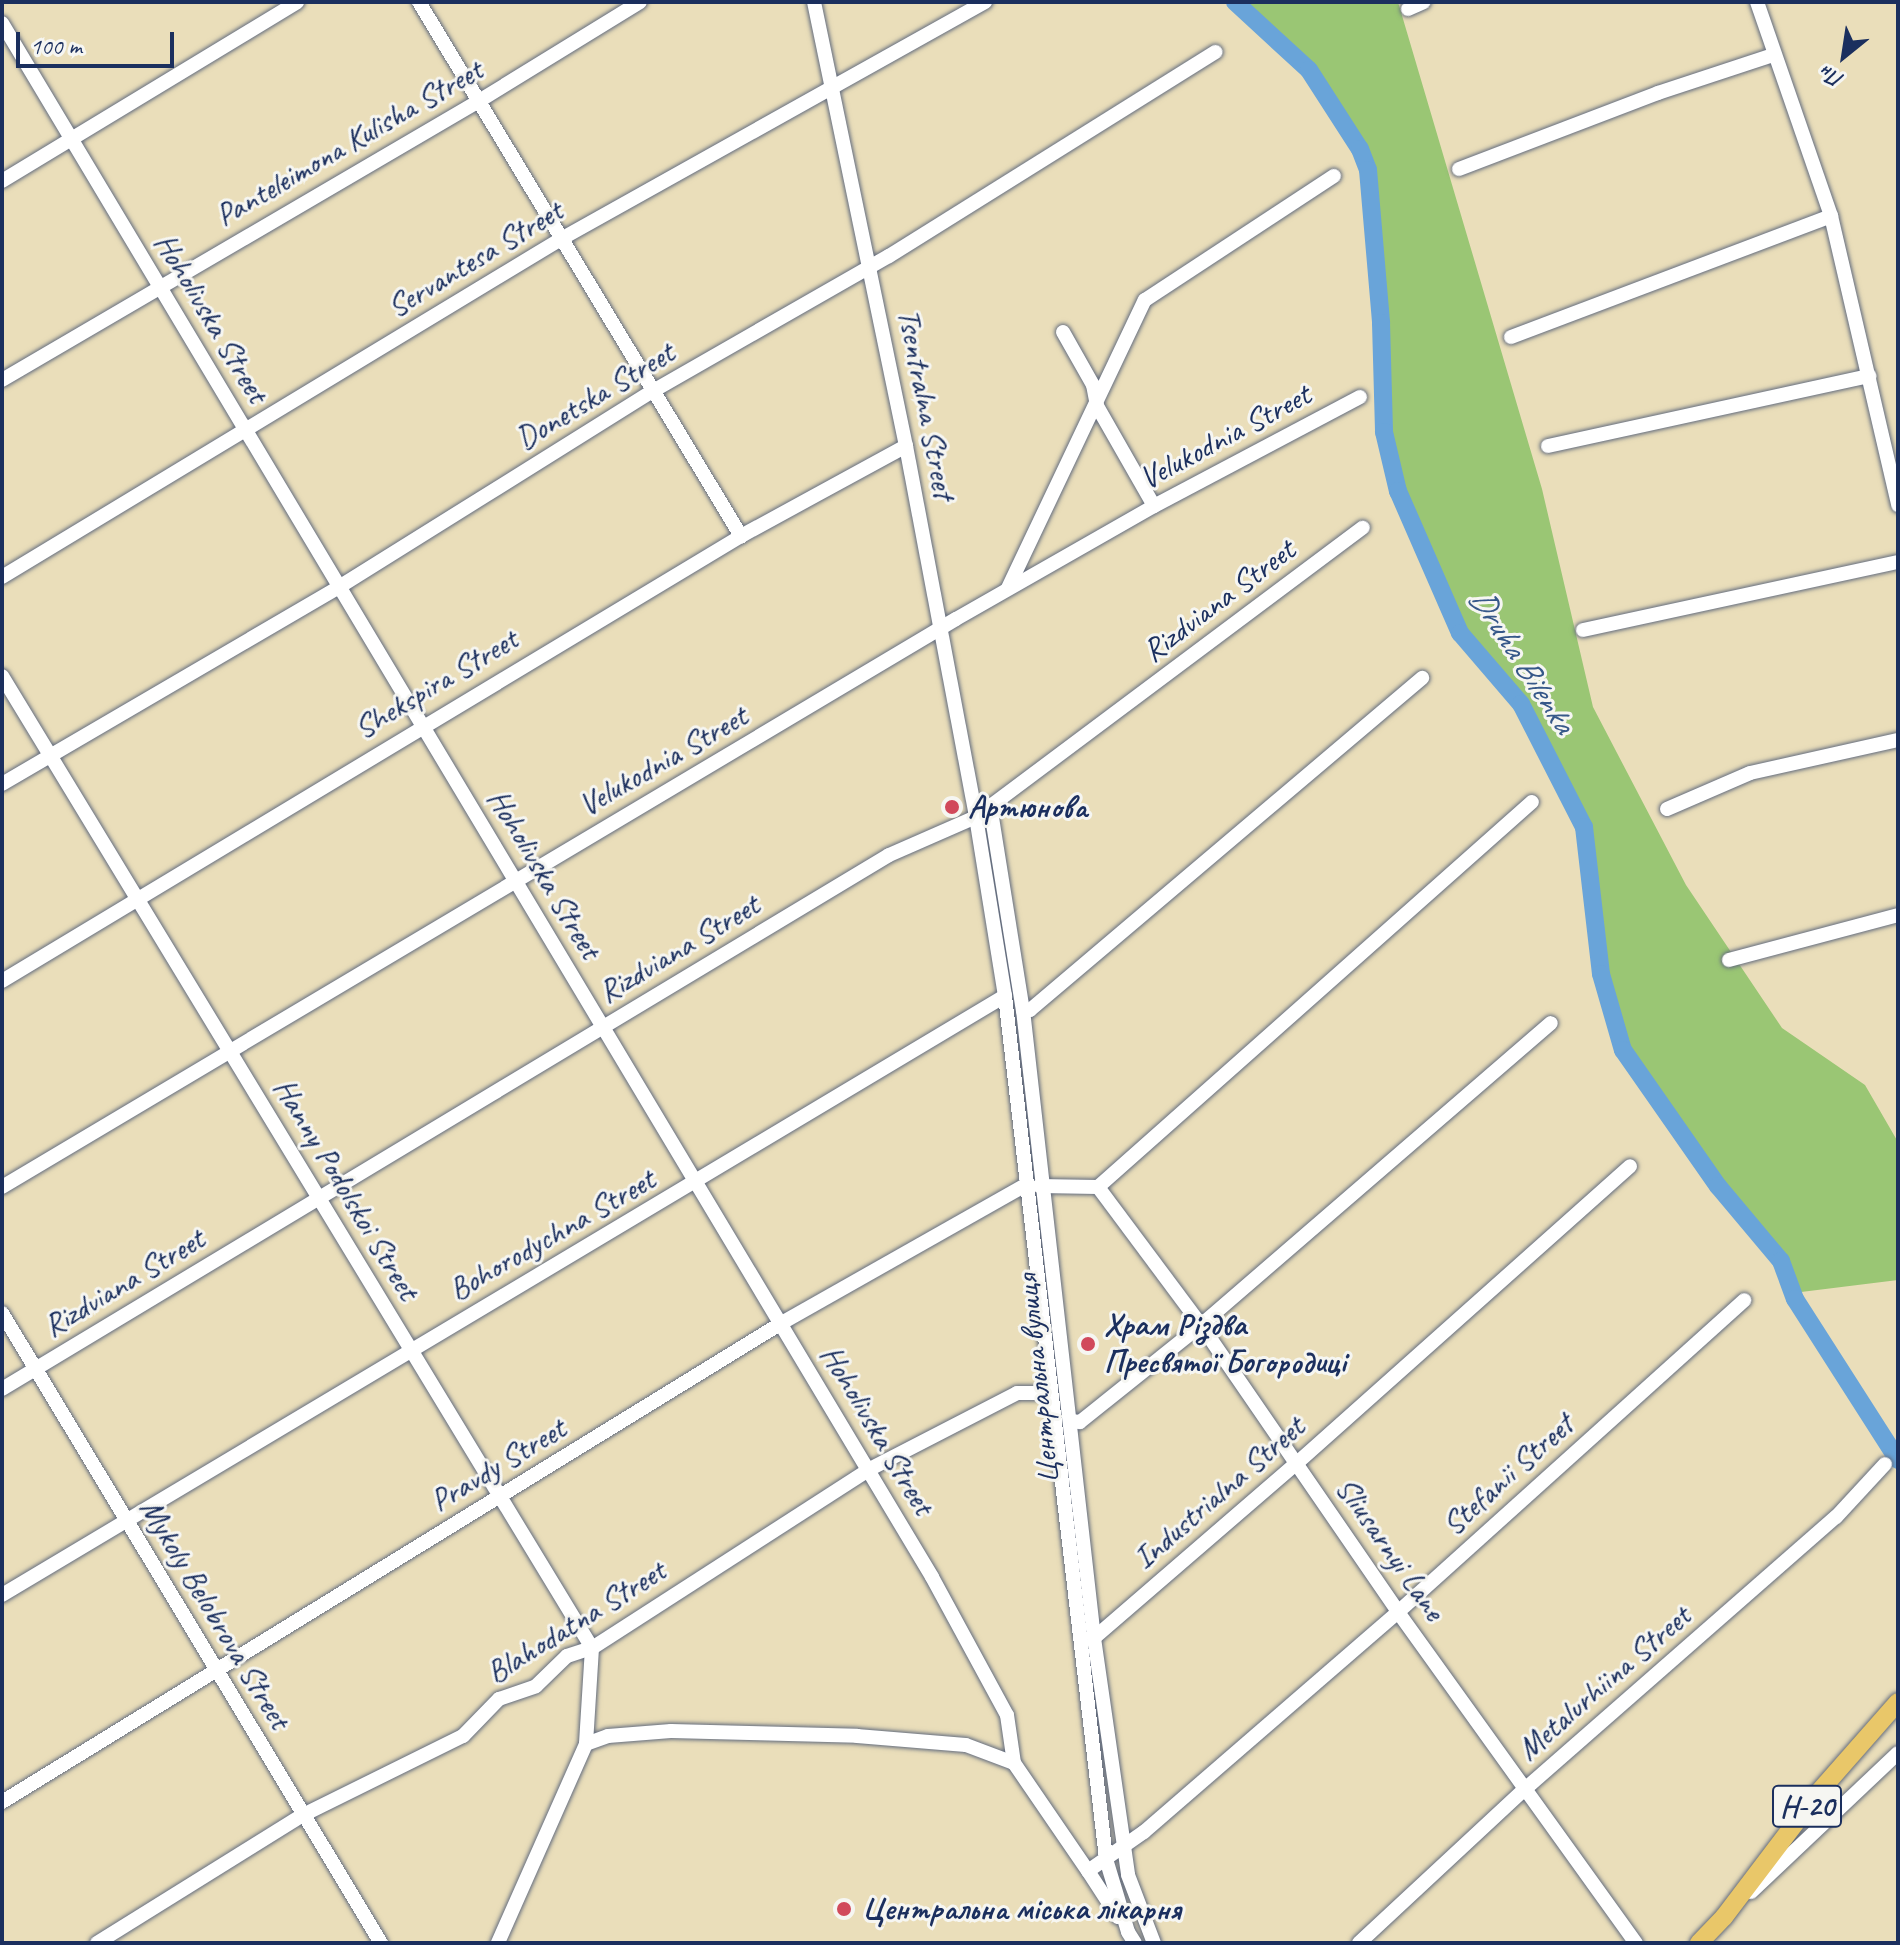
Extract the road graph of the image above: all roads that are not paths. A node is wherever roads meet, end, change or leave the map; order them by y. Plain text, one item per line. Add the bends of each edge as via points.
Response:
1 (297, 2) edge
2 (419, 2) edge
3 (640, 2) edge
4 (814, 2) edge
5 (985, 2) edge
6 (1424, 2) edge
7 (1757, 2) edge
8 (1408, 9) dead end
9 (2, 23) edge
10 (1216, 52) dead end
11 (1773, 55) junction
12 (830, 87) junction
13 (479, 101) junction
14 (71, 139) junction
15 (1459, 169) dead end
16 (1334, 176) dead end
17 (2, 181) edge
18 (1831, 216) junction
19 (561, 239) junction
20 (870, 266) junction
21 (160, 286) junction
22 (1063, 332) dead end
23 (1511, 337) dead end
24 (1869, 376) junction
25 (2, 380) edge
26 (653, 391) junction
27 (1360, 397) dead end
28 (1097, 406) junction
29 (246, 431) junction
30 (906, 446) junction
31 (1548, 446) dead end
32 (1898, 505) edge
33 (1154, 506) junction
34 (1363, 528) dead end
35 (741, 536) junction
36 (1898, 562) edge
37 (2, 577) edge
38 (339, 587) junction
39 (1008, 588) junction
40 (1583, 630) dead end
41 (941, 631) junction
42 (2, 676) edge
43 (1422, 678) dead end
44 (422, 725) junction
45 (1898, 740) edge
46 (50, 755) junction
47 (2, 784) edge
48 (1532, 802) dead end
49 (990, 805) junction
50 (1667, 809) dead end
51 (976, 817) junction
52 (515, 881) junction
53 (137, 899) junction
54 (1898, 915) edge
55 (1729, 960) dead end
56 (2, 981) edge
57 (1005, 996) junction
58 (1023, 1010) junction
59 (1551, 1023) dead end
60 (603, 1027) junction
61 (230, 1051) junction
62 (1630, 1166) dead end
63 (696, 1183) junction
64 (1027, 1184) junction
65 (2, 1187) edge
66 (1045, 1187) junction
67 (1098, 1187) junction
68 (319, 1198) junction
69 (1744, 1300) dead end
70 (2, 1313) edge
71 (780, 1324) junction
72 (1201, 1325) junction
73 (410, 1349) junction
74 (35, 1369) junction
75 (2, 1389) edge
76 (1050, 1393) junction
77 (1071, 1421) junction
78 (1297, 1463) junction
79 (1885, 1464) dead end
80 (868, 1470) junction
81 (500, 1497) junction
82 (126, 1520) junction
83 (2, 1595) edge
84 (1398, 1612) junction
85 (1094, 1638) junction
86 (592, 1648) junction
87 (215, 1668) junction
88 (1898, 1702) edge
89 (586, 1744) junction
90 (1898, 1753) edge
91 (1014, 1763) junction
92 (1525, 1789) junction
93 (2, 1802) edge
94 (303, 1815) junction
95 (1124, 1842) junction
96 (1106, 1859) junction
97 (1088, 1871) junction
98 (1724, 1917) junction
99 (1132, 1937) edge
100 (97, 1943) edge
101 (381, 1943) edge
102 (498, 1943) edge
103 (1154, 1943) edge
104 (1359, 1943) edge
105 (1636, 1943) edge
106 (1699, 1943) edge

1 - 14 street
2 - 13 street
3 - 13 street, Panteleimona Kulisha Street
4 - 12 street, Tsentralna Street
5 - 12 street, Servantesa Street
6 - 8 street
7 - 11 street
9 - 14 street, Hoholivska Street
10 - 20 street, Donetska Street
11 - 15 street
11 - 18 street
12 - 19 street, Servantesa Street
12 - 20 street, Tsentralna Street
13 - 19 street
13 - 21 street, Panteleimona Kulisha Street
14 - 17 street
14 - 21 street, Hoholivska Street
16 - 28 street via 1145,300
18 - 23 street
18 - 24 street
19 - 26 street
19 - 29 street, Servantesa Street
20 - 26 street, Donetska Street
20 - 30 street, Tsentralna Street
21 - 25 street, Panteleimona Kulisha Street
21 - 29 street, Hoholivska Street
22 - 28 street via 1093,385
24 - 31 street
24 - 32 street
26 - 35 street
26 - 38 street, Donetska Street
27 - 33 street, Velukodnia Street
28 - 33 street
28 - 39 street
29 - 37 street, Servantesa Street
29 - 38 street, Hoholivska Street
30 - 35 street, Shekspira Street
30 - 41 street, Tsentralna Street
33 - 39 street, Velukodnia Street
34 - 49 street, Rizdviana Street
35 - 44 street, Shekspira Street
36 - 40 street
38 - 44 street, Hoholivska Street
38 - 46 street, Donetska Street
39 - 41 street, Velukodnia Street
41 - 51 street, Tsentralna Street
41 - 52 street, Velukodnia Street
42 - 46 street, Hanny Podolskoi Street
43 - 58 street via 1030,1010
44 - 52 street, Hoholivska Street
44 - 53 street, Shekspira Street
45 - 50 street via 1750,773
46 - 47 street, Donetska Street
46 - 53 street, Hanny Podolskoi Street
48 - 67 street
49 - 51 street, Rizdviana Street
49 - 58 street, Центральна вулиця
51 - 57 street, Центральна вулиця
51 - 60 street, Rizdviana Street via 889,855
52 - 60 street, Hoholivska Street
52 - 61 street, Velukodnia Street
53 - 56 street, Shekspira Street
53 - 61 street, Hanny Podolskoi Street
54 - 55 street
57 - 63 street, Bohorodychna Street
57 - 64 street, Центральна вулиця
58 - 66 street, Центральна вулиця
59 - 72 street
60 - 63 street, Hoholivska Street
60 - 68 street, Rizdviana Street
61 - 65 street, Velukodnia Street
61 - 68 street, Hanny Podolskoi Street
62 - 78 street, Industrialna Street
63 - 71 street, Hoholivska Street
63 - 73 street, Bohorodychna Street
64 - 66 street
64 - 71 street, Pravdy Street
64 - 76 street, Центральна вулиця
66 - 67 street
66 - 77 street, Центральна вулиця
67 - 72 street, Sliusarnyi Lane
68 - 73 street, Hanny Podolskoi Street
68 - 74 street, Rizdviana Street
69 - 84 street, Stefanii Street
70 - 74 street, Mykoly Belobrova Street
71 - 80 street, Hoholivska Street
71 - 81 street, Pravdy Street
72 - 77 street via 1080,1422
72 - 78 street, Sliusarnyi Lane
73 - 81 street, Hanny Podolskoi Street
73 - 82 street, Bohorodychna Street
74 - 75 street, Rizdviana Street
74 - 82 street, Mykoly Belobrova Street
76 - 80 street, Blahodatna Street via 1017,1393
76 - 96 street, Центральна вулиця
77 - 85 street, Центральна вулиця
78 - 84 street, Sliusarnyi Lane
78 - 85 street, Industrialna Street
79 - 92 street, Metalurhiina Street via 1836,1517
80 - 86 street, Blahodatna Street
80 - 91 street, Hoholivska Street via 1007,1715
81 - 86 street, Hanny Podolskoi Street
81 - 87 street, Pravdy Street
82 - 83 street, Bohorodychna Street
82 - 87 street, Mykoly Belobrova Street
84 - 92 street, Sliusarnyi Lane
84 - 95 street, Stefanii Street via 1144,1832
85 - 95 street, Центральна вулиця
86 - 89 street
86 - 94 street, Blahodatna Street via 567,1656 536,1686 499,1699 463,1736
87 - 93 street, Pravdy Street
87 - 94 street, Mykoly Belobrova Street
88 - 98 main road, Н-20 via 1808,1805
89 - 91 street via 608,1736 671,1731 857,1736 966,1745
89 - 102 street
90 - 98 street
91 - 97 street
92 - 104 street, Metalurhiina Street
92 - 105 street, Sliusarnyi Lane
94 - 100 street, Blahodatna Street
94 - 101 street, Mykoly Belobrova Street
95 - 96 street, Stefanii Street
95 - 103 street, Центральна вулиця via 1128,1875
96 - 97 street, Stefanii Street
96 - 99 street
97 - 99 street
98 - 106 main road, Н-20

